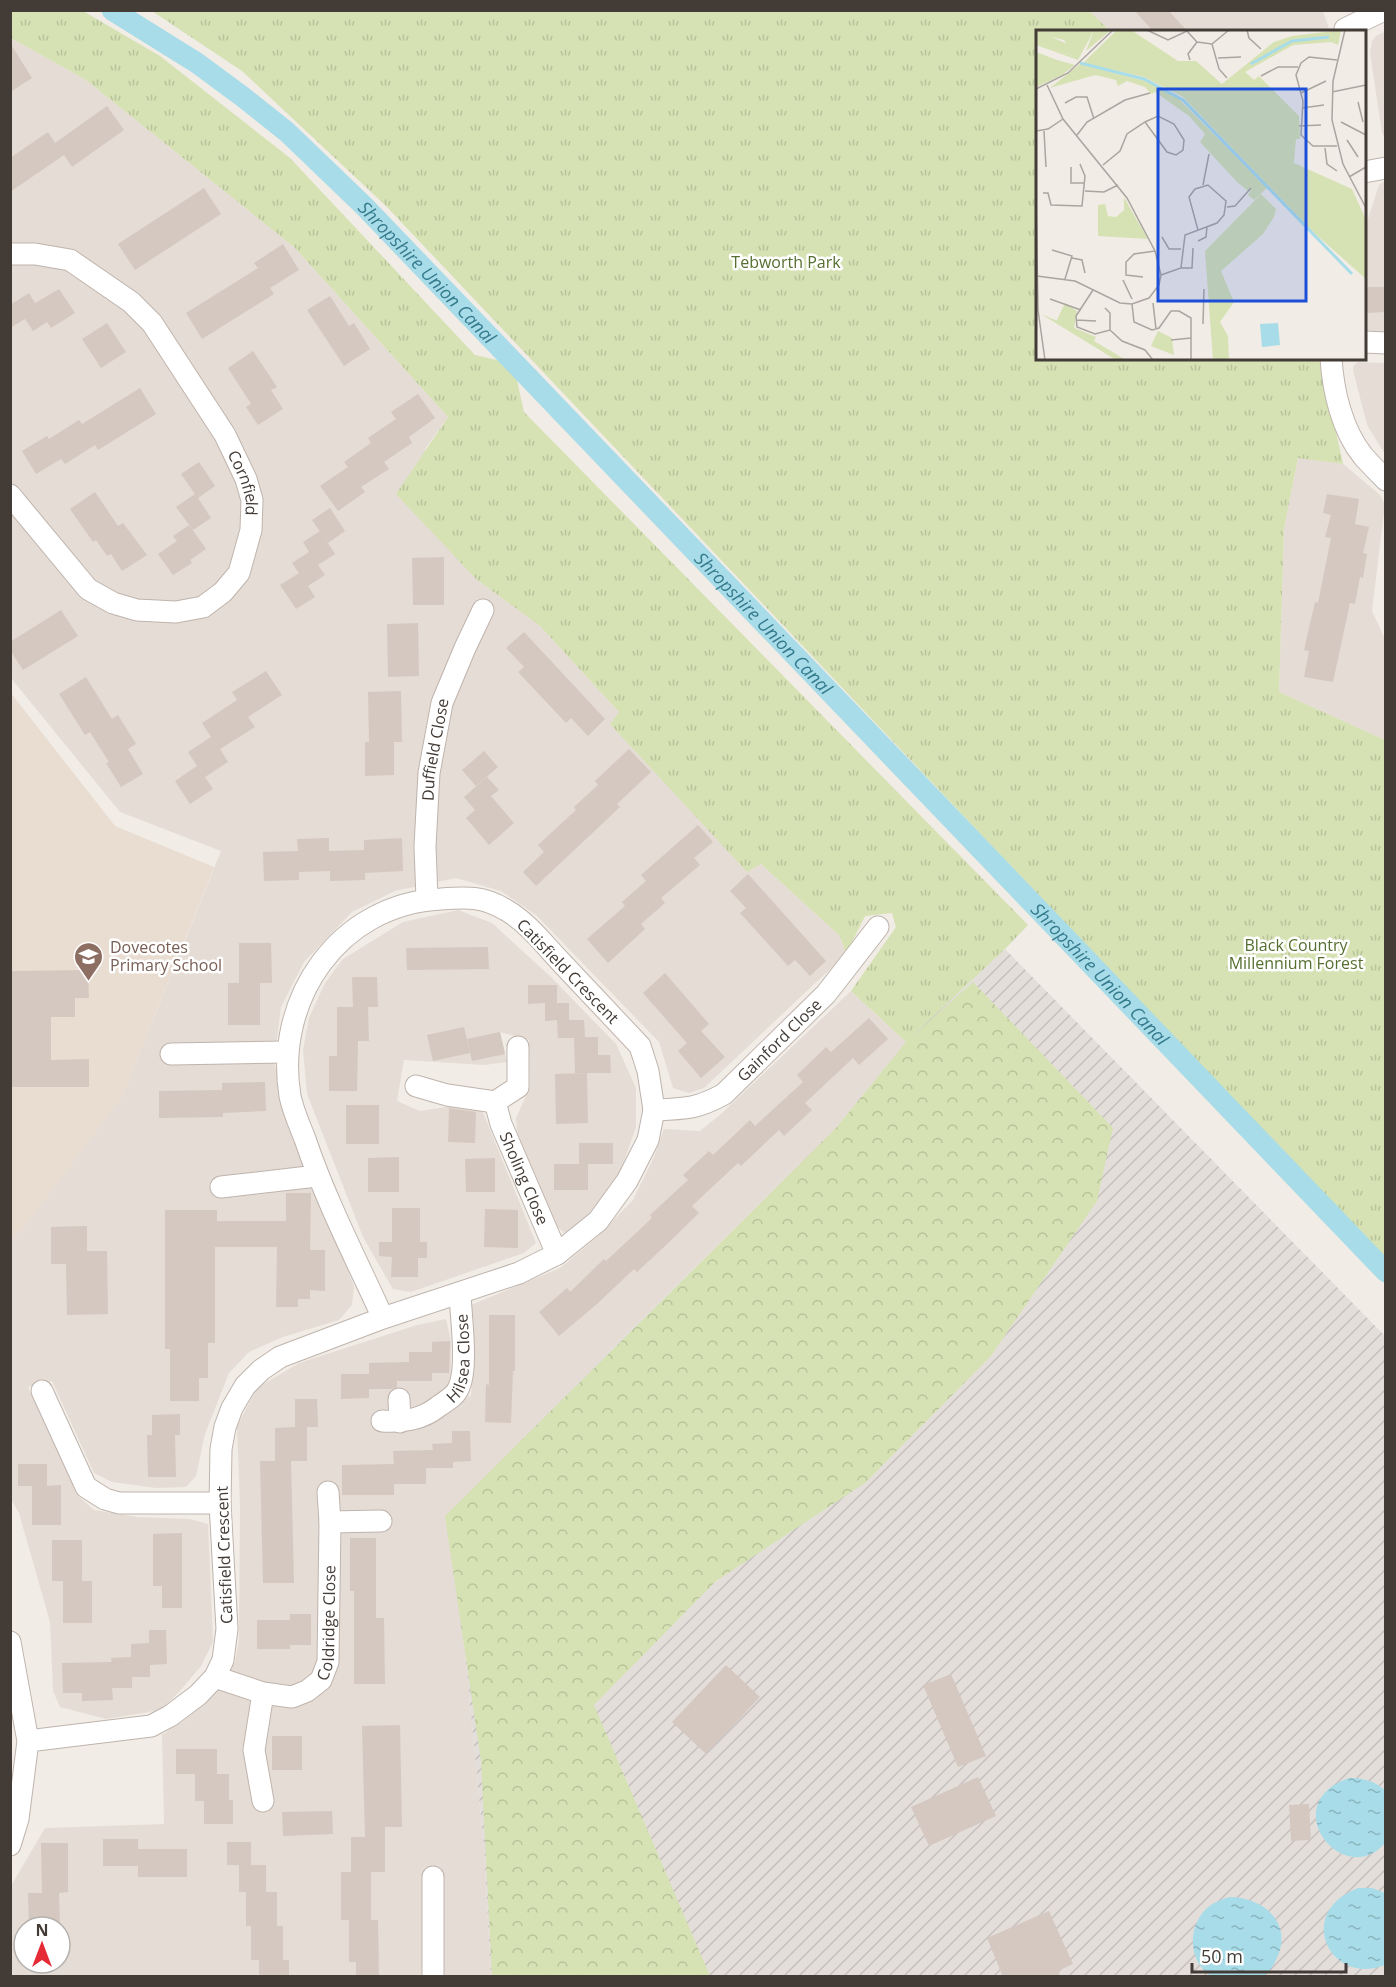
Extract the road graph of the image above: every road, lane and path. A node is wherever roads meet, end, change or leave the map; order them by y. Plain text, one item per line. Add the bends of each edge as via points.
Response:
1 (1384, 10) edge
2 (1343, 24) edge
3 (1386, 168) edge
4 (1366, 172) edge
5 (10, 254) edge
6 (1366, 342) edge
7 (1386, 343) edge
8 (1331, 360) edge
9 (1386, 480) edge
10 (10, 495) edge
11 (483, 610) dead end
12 (427, 899) junction
13 (878, 927) dead end
14 (518, 1047) dead end
15 (287, 1052) junction
16 (171, 1054) dead end
17 (416, 1086) dead end
18 (495, 1102) junction
19 (654, 1110) junction
20 (318, 1176) junction
21 (221, 1187) dead end
22 (556, 1254) junction
23 (460, 1294) junction
24 (383, 1318) junction
25 (42, 1391) dead end
26 (399, 1399) dead end
27 (328, 1492) dead end
28 (220, 1503) junction
29 (381, 1521) dead end
30 (330, 1522) junction
31 (10, 1642) edge
32 (215, 1677) junction
33 (263, 1693) junction
34 (28, 1741) junction
35 (263, 1801) dead end
36 (10, 1845) edge
37 (433, 1877) dead end
38 (433, 1977) edge

1 - 2 street
3 - 4 street
5 - 10 street, Cornfield via 70,260 130,302 152,323 225,435 252,500 251,530 239,573 203,607 176,612 138,610 113,603 88,589
6 - 7 street
8 - 9 street via 1347,428 1362,454
11 - 12 street, Duffield Close via 442,703 429,773
12 - 15 street, Catisfield Crescent via 382,912 350,932 326,958 304,990
12 - 19 street, Catisfield Crescent via 474,897 506,910 529,928 640,1046
13 - 19 street, Gainford Close via 826,994 724,1094 690,1109
14 - 18 street via 519,1087
15 - 16 street
15 - 20 street, Catisfield Crescent via 291,1098
17 - 18 street
18 - 22 street, Sholing Close
19 - 22 street, Catisfield Crescent via 648,1140 627,1181 598,1221
20 - 21 street
20 - 24 street, Catisfield Crescent
22 - 23 street, Catisfield Crescent via 519,1273
23 - 24 street, Catisfield Crescent
23 - 26 street, Hilsea Close via 463,1372 459,1389 432,1412 410,1421 391,1422
24 - 28 street, Catisfield Crescent via 280,1358 245,1386 225,1427
25 - 28 street via 86,1487 105,1499 119,1503
27 - 30 street, Coldridge Close
28 - 32 street, Catisfield Crescent via 228,1629 223,1660
29 - 30 street
30 - 33 street, Coldridge Close via 328,1662 321,1680 292,1697
31 - 34 street
32 - 33 street, Coldridge Close
32 - 34 street, Catisfield Crescent via 198,1695 151,1726
33 - 35 street via 254,1750
34 - 36 street via 18,1819
37 - 38 street

